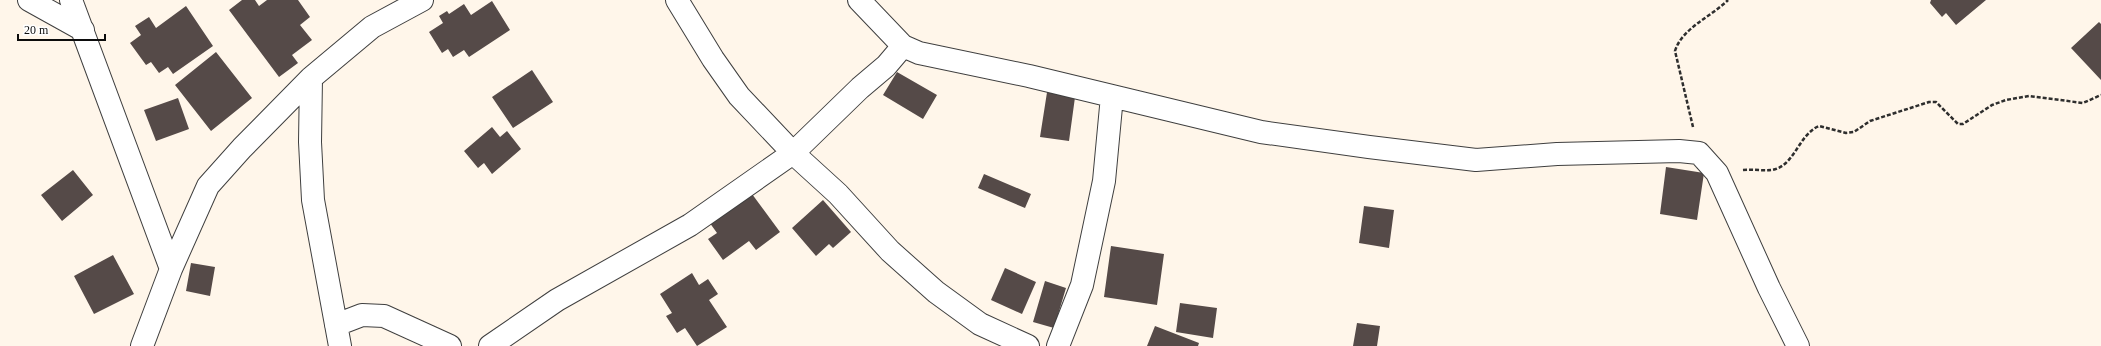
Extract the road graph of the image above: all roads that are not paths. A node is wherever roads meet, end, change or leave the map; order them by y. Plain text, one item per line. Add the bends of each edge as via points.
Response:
1 (29, 0) edge
2 (70, 0) edge
3 (422, 0) edge
4 (677, 0) edge
5 (859, 0) edge
6 (83, 30) junction
7 (902, 46) junction
8 (311, 78) junction
9 (1112, 96) junction
10 (793, 153) junction
11 (171, 269) junction
12 (338, 336) edge
13 (142, 346) edge
14 (450, 346) edge
15 (490, 346) edge
16 (1028, 346) edge
17 (1058, 346) edge
18 (1798, 346) edge

1 - 6 street
2 - 6 street
3 - 8 street via 372,27
4 - 10 street via 739,96
5 - 7 street
6 - 11 street
7 - 9 street via 919,53
7 - 10 street via 886,66
8 - 11 street via 208,186
8 - 12 street via 310,142 313,200
9 - 17 street via 1104,181 1082,285
9 - 18 street via 1262,132 1476,160 1556,154 1679,151 1699,153 1717,173
10 - 15 street via 690,225 556,300
10 - 16 street via 838,194 890,251 936,292 980,324
11 - 13 street
12 - 14 street via 362,315 384,316

